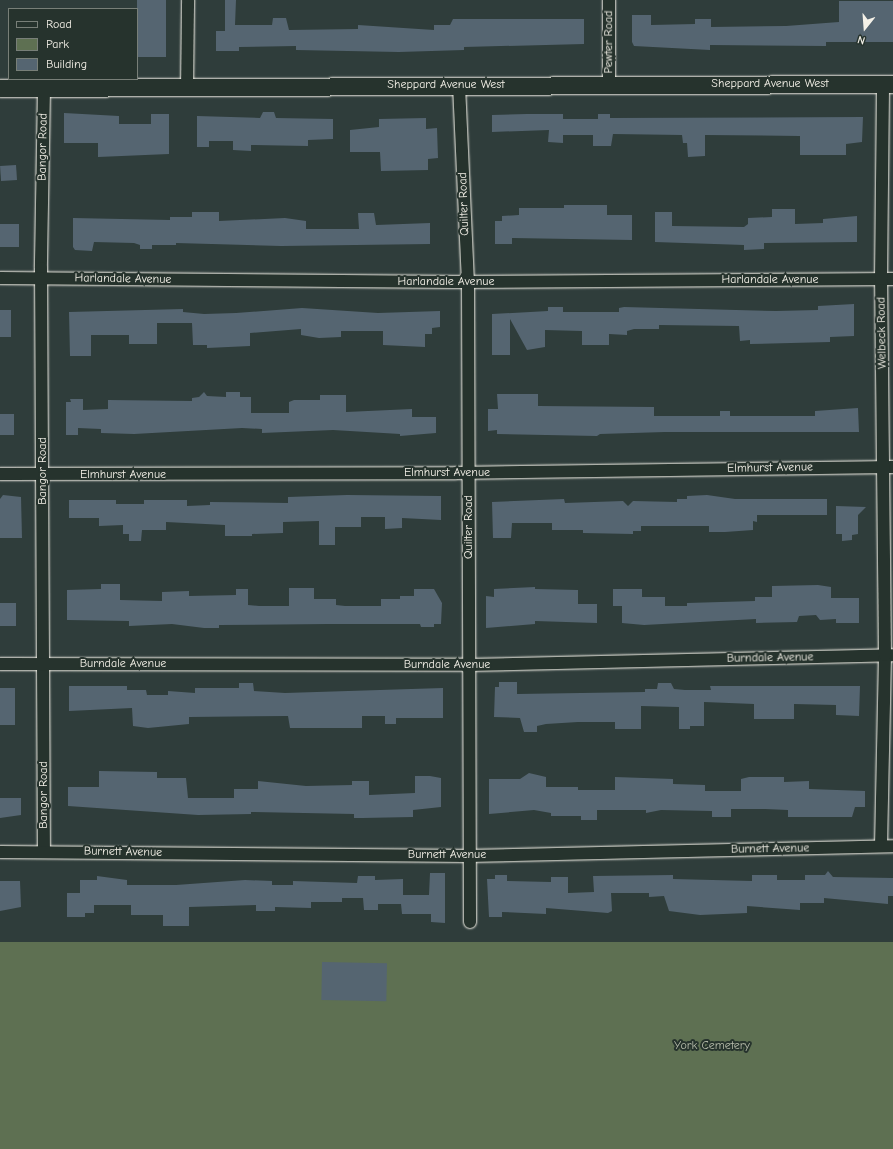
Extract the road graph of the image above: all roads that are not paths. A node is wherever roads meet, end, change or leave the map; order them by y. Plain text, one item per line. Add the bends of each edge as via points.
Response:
1 (188, 0) edge
2 (609, 0) edge
3 (609, 84) junction
4 (888, 84) edge
5 (459, 85) junction
6 (0, 88) edge
7 (187, 88) junction
8 (44, 89) junction
9 (0, 278) edge
10 (41, 278) junction
11 (893, 279) edge
12 (881, 280) junction
13 (468, 282) junction
14 (889, 467) edge
15 (469, 473) junction
16 (0, 474) edge
17 (43, 475) junction
18 (889, 655) edge
19 (0, 664) edge
20 (44, 664) junction
21 (468, 666) junction
22 (881, 846) junction
23 (893, 846) edge
24 (0, 852) edge
25 (44, 852) junction
26 (468, 856) junction
27 (470, 922) dead end

1 - 7 street
2 - 3 street, Pewter Road
3 - 4 main road, Sheppard Avenue West
3 - 5 main road, Sheppard Avenue West
4 - 12 street, Welbeck Road
5 - 7 main road, Sheppard Avenue West
5 - 13 street, Quilter Road
6 - 8 main road, Sheppard Avenue West
7 - 8 main road, Sheppard Avenue West
8 - 10 street, Bangor Road
9 - 10 street, Harlandale Avenue
10 - 13 street, Harlandale Avenue
10 - 17 street, Bangor Road
11 - 12 street, Harlandale Avenue
12 - 13 street, Harlandale Avenue
12 - 14 street, Welbeck Road
13 - 15 street, Quilter Road
14 - 15 street, Elmhurst Avenue
14 - 18 street, Welbeck Road
15 - 17 street, Elmhurst Avenue
15 - 21 street, Quilter Road
16 - 17 street, Elmhurst Avenue
17 - 20 street, Bangor Road
18 - 21 street, Burndale Avenue
18 - 22 street, Welbeck Road
19 - 20 street, Burndale Avenue
20 - 21 street, Burndale Avenue
20 - 25 street, Bangor Road
21 - 26 street, Quilter Road
22 - 23 street, Burnett Avenue
22 - 26 street, Burnett Avenue
24 - 25 street, Burnett Avenue
25 - 26 street, Burnett Avenue
26 - 27 street, Quilter Road

